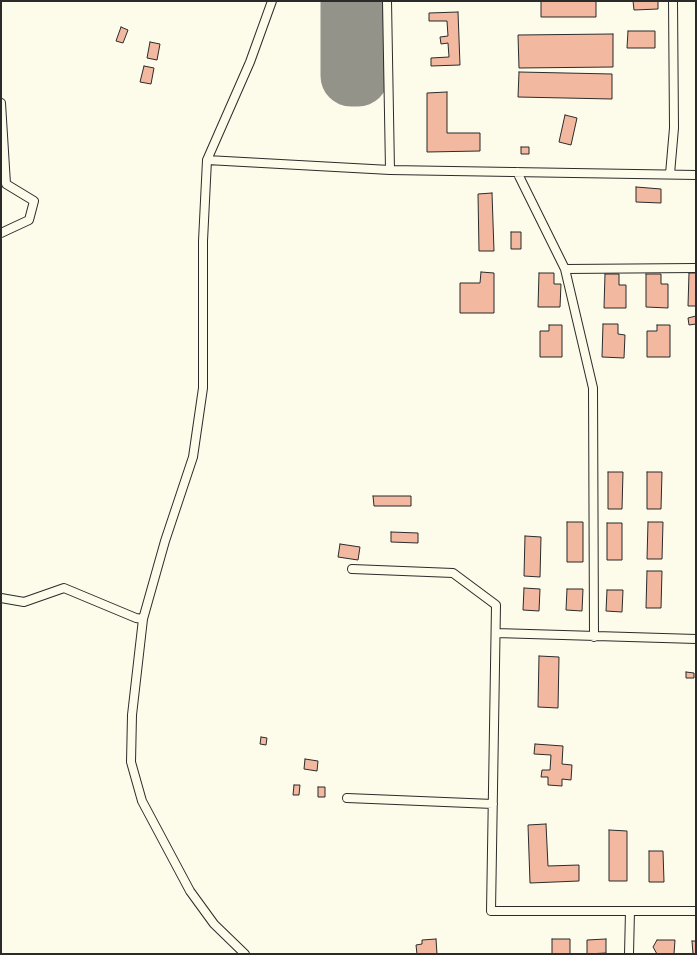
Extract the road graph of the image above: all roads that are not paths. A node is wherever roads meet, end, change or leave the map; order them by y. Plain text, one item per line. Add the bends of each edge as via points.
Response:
1 (272, 1) edge
2 (387, 1) edge
3 (673, 1) edge
4 (1, 103) edge
5 (207, 160) junction
6 (390, 170) junction
7 (517, 172) junction
8 (670, 174) junction
9 (696, 175) edge
10 (1, 233) edge
11 (696, 268) edge
12 (566, 269) junction
13 (352, 569) dead end
14 (1, 598) edge
15 (143, 619) junction
16 (496, 633) junction
17 (594, 637) junction
18 (696, 638) edge
19 (347, 798) dead end
20 (493, 804) junction
21 (630, 911) junction
22 (696, 911) edge
23 (245, 954) edge
24 (629, 954) edge

1 - 5 street via 250,62
2 - 6 street
3 - 8 street via 674,128
4 - 10 street via 6,184 34,201 29,220
5 - 6 street
5 - 15 street via 203,241 203,388 193,457
6 - 7 street
7 - 8 street
7 - 12 street
8 - 9 street
11 - 12 street
12 - 17 street via 593,388
13 - 16 street via 453,573 496,605
14 - 15 street via 24,602 64,588
15 - 23 street via 132,715 131,762 142,801 190,891 214,924
16 - 17 street
16 - 20 street
17 - 18 street
19 - 20 street
20 - 21 street via 490,911
21 - 22 street
21 - 24 street

